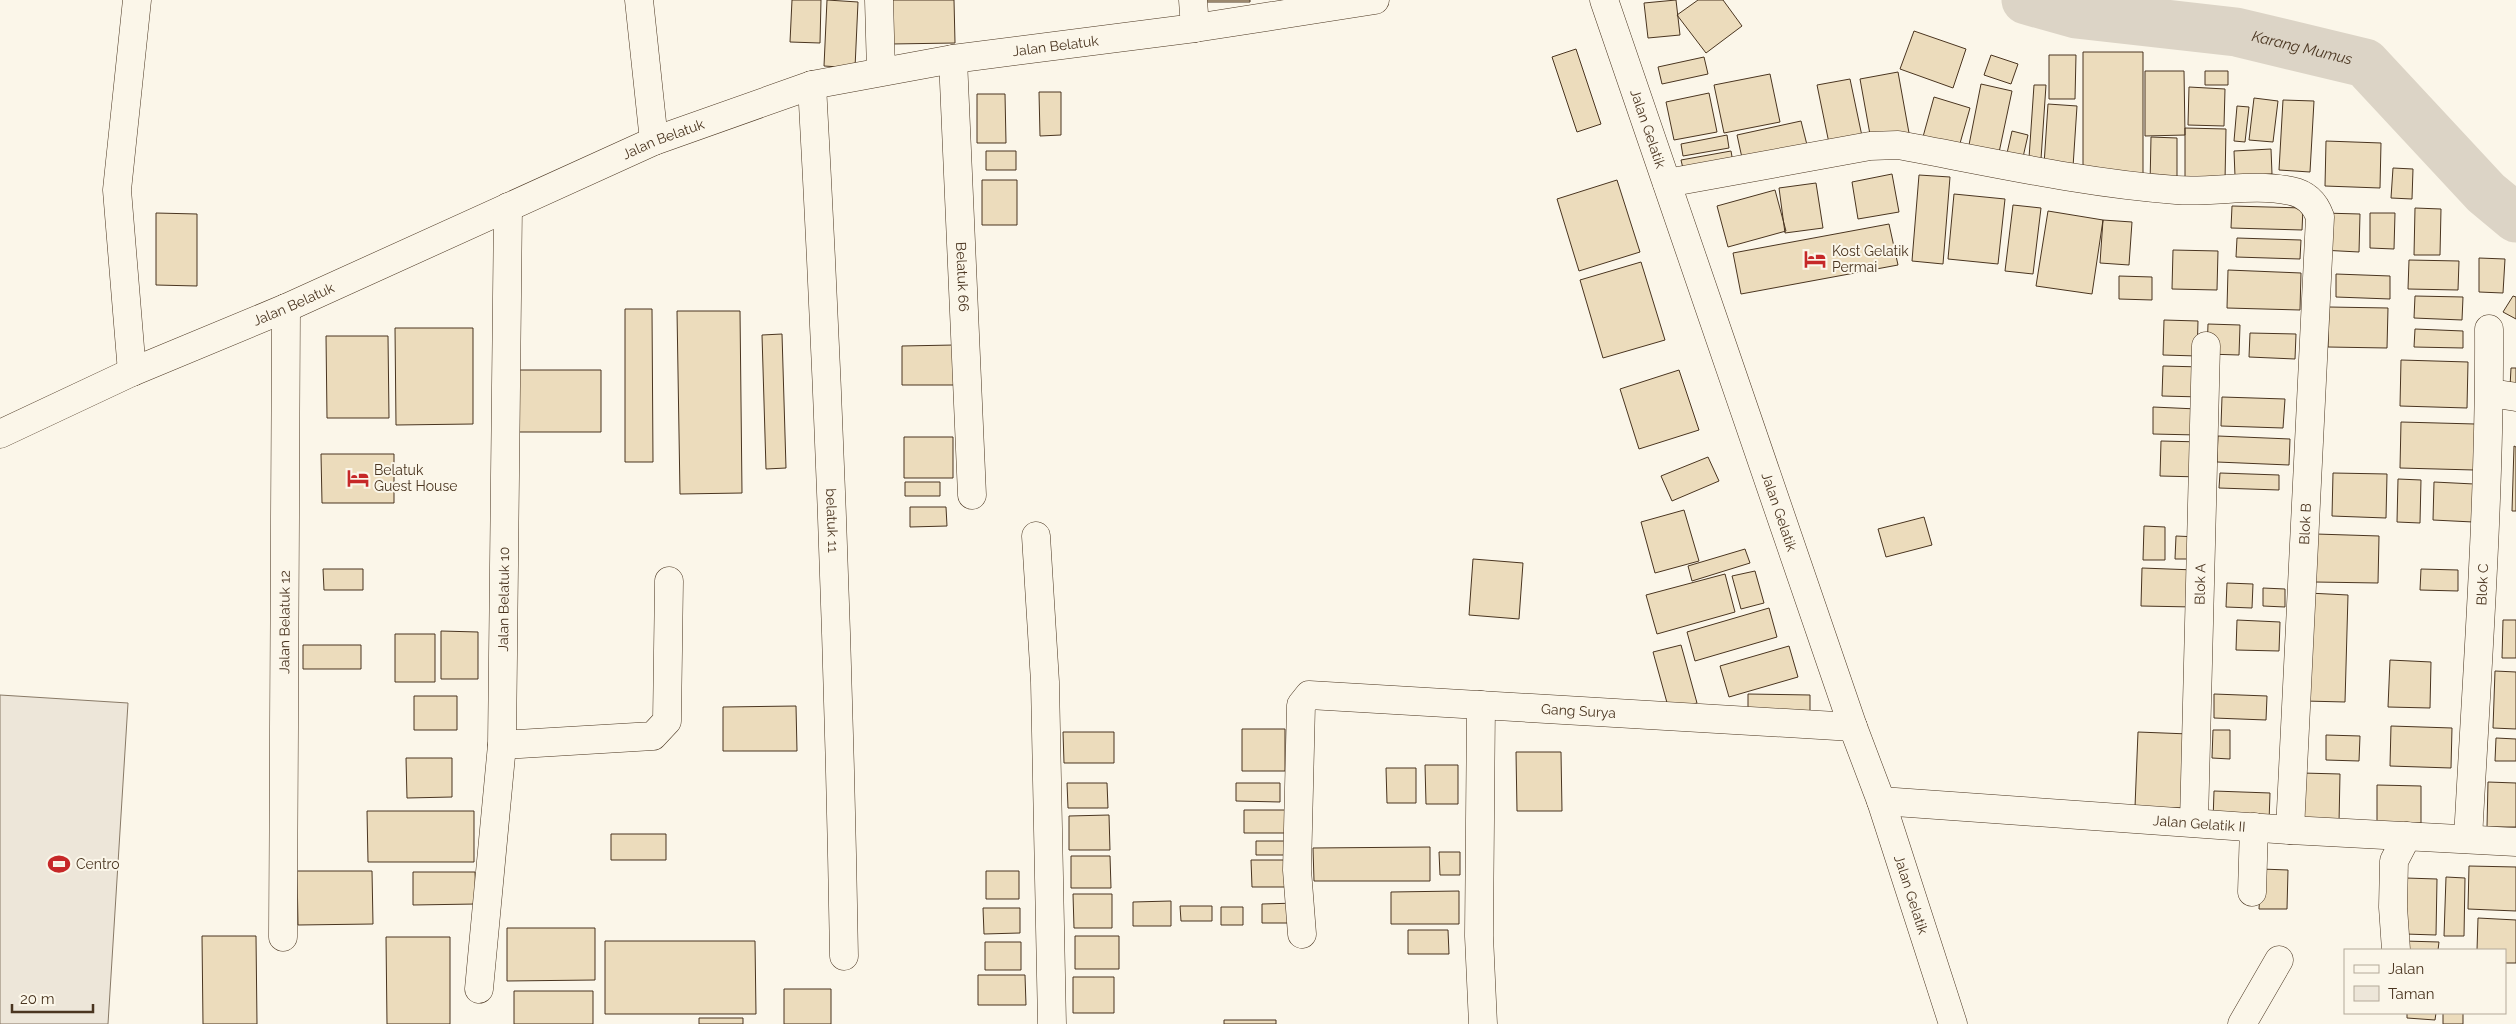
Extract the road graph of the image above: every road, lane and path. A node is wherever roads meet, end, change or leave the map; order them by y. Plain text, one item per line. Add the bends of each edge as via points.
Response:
1 (137, 0) edge
2 (639, 0) edge
3 (879, 0) edge
4 (1193, 0) edge
5 (1375, 0) edge
6 (1604, 0) edge
7 (1194, 28) junction
8 (953, 59) junction
9 (881, 71) junction
10 (812, 85) junction
11 (654, 141) junction
12 (1667, 183) junction
13 (508, 207) junction
14 (286, 308) junction
15 (2489, 329) dead end
16 (2206, 346) dead end
17 (132, 372) junction
18 (2490, 393) junction
19 (2516, 397) edge
20 (0, 434) edge
21 (972, 495) dead end
22 (1036, 536) dead end
23 (669, 581) dead end
24 (1480, 705) junction
25 (1853, 727) junction
26 (502, 745) junction
27 (1882, 800) junction
28 (2194, 822) junction
29 (2254, 827) junction
30 (2290, 830) junction
31 (2407, 836) junction
32 (2468, 839) junction
33 (2516, 842) edge
34 (2252, 892) dead end
35 (1302, 934) dead end
36 (283, 937) dead end
37 (2396, 949) edge
38 (844, 956) dead end
39 (2279, 960) dead end
40 (479, 989) dead end
41 (1052, 1024) edge
42 (1482, 1024) edge
43 (1953, 1024) edge
44 (2242, 1024) edge

1 - 17 street via 118,190
2 - 11 street
3 - 9 street
4 - 7 street
5 - 7 street, Jalan Belatuk
6 - 12 street, Jalan Gelatik
7 - 8 street, Jalan Belatuk
8 - 9 street, Jalan Belatuk
8 - 21 street, Belatuk 66
9 - 10 street, Jalan Belatuk
10 - 11 street, Jalan Belatuk
10 - 38 street, belatuk 11 via 825,336 842,806
11 - 13 street, Jalan Belatuk
12 - 25 street, Jalan Gelatik
12 - 30 street, Blok B via 1870,146 1898,145 2089,181 2179,190 2292,191 2315,204 2320,217
13 - 14 street, Jalan Belatuk
13 - 26 street, Jalan Belatuk 10
14 - 17 street, Jalan Belatuk
14 - 36 street, Jalan Belatuk 12
15 - 18 street, Blok C
16 - 28 street, Blok A
17 - 20 street, Jalan Belatuk
18 - 19 street
18 - 32 street, Blok C
22 - 41 street via 1045,682
23 - 26 street via 667,721 653,736
24 - 25 street, Gang Surya
24 - 35 street, Gang Surya via 1306,696 1301,705 1296,870
24 - 42 street via 1478,936
25 - 27 street, Jalan Gelatik
26 - 40 street, Jalan Belatuk 10
27 - 28 street, Jalan Gelatik II
27 - 43 street, Jalan Gelatik
28 - 29 street, Jalan Gelatik II
29 - 30 street, Jalan Gelatik II
29 - 34 street
30 - 31 street, Jalan Gelatik II
31 - 32 street, Jalan Gelatik II
31 - 37 street via 2394,862
32 - 33 street, Jalan Gelatik II
39 - 44 street

